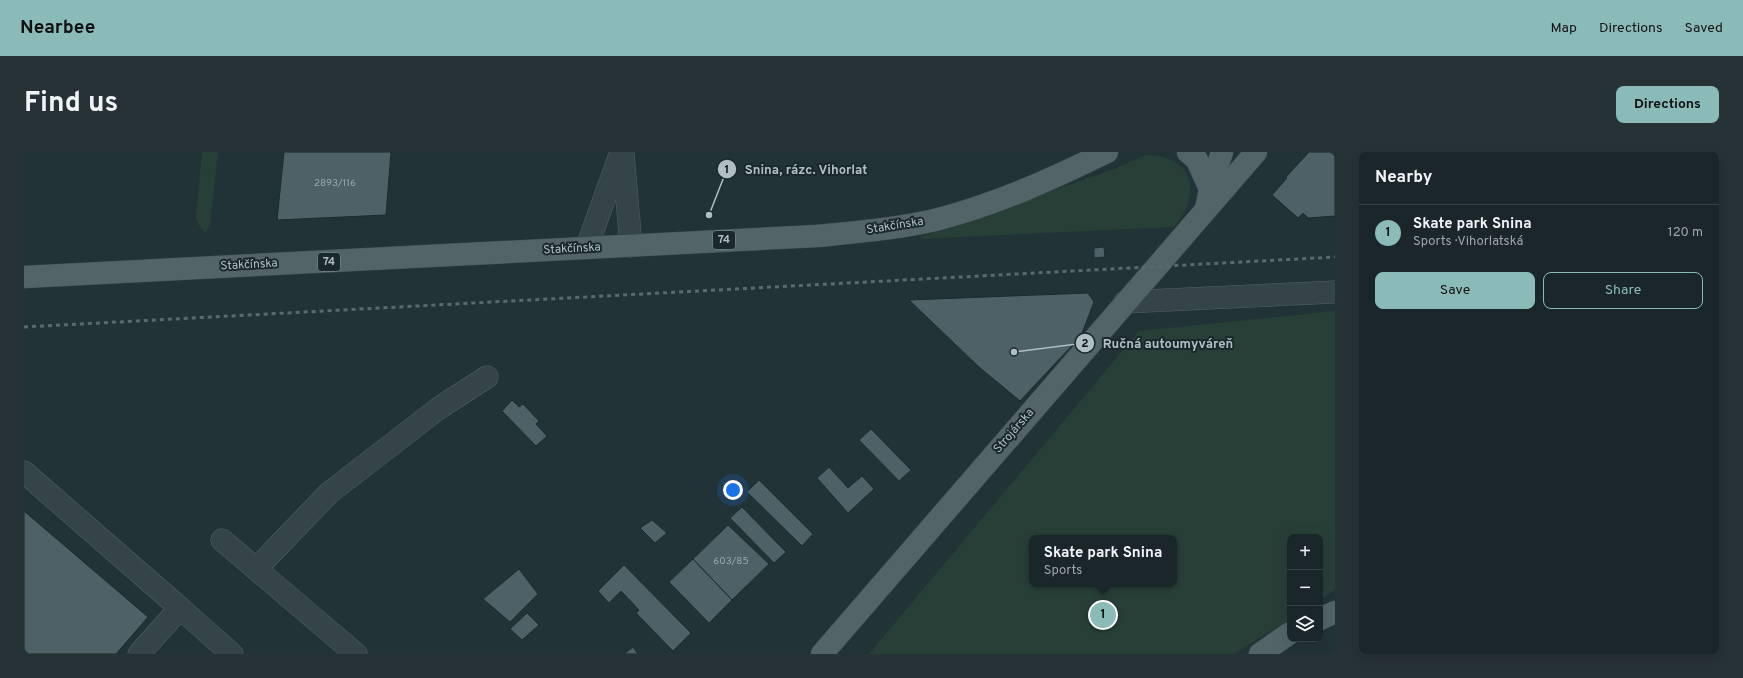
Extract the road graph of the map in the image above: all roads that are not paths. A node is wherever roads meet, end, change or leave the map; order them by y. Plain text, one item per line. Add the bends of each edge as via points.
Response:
1 (622, 152) edge
2 (1107, 152) edge
3 (1188, 152) edge
4 (1222, 152) edge
5 (1256, 152) edge
6 (1208, 199) junction
7 (632, 246) junction
8 (587, 247) junction
9 (24, 277) edge
10 (1335, 292) edge
11 (1125, 302) junction
12 (487, 376) dead end
13 (24, 472) edge
14 (222, 540) dead end
15 (256, 569) junction
16 (180, 608) junction
17 (1335, 612) edge
18 (1323, 618) edge
19 (1287, 635) edge
20 (139, 654) edge
21 (232, 654) edge
22 (356, 654) edge
23 (822, 654) edge
24 (1260, 654) edge

1 - 7 street
1 - 8 street
2 - 7 main road, Stakčínska / 74 via 1030,188 935,220 899,227 818,236
3 - 6 main road via 1197,160
4 - 6 main road, Strojárska
5 - 6 main road, Strojárska
6 - 11 main road, Strojárska
7 - 8 main road, Stakčínska / 74
8 - 9 main road, Stakčínska / 74
10 - 11 street
11 - 23 main road, Strojárska
12 - 15 street via 439,408 329,493
13 - 16 street
14 - 15 street
15 - 22 street
16 - 20 street
16 - 21 street
17 - 18 main road
19 - 24 main road

